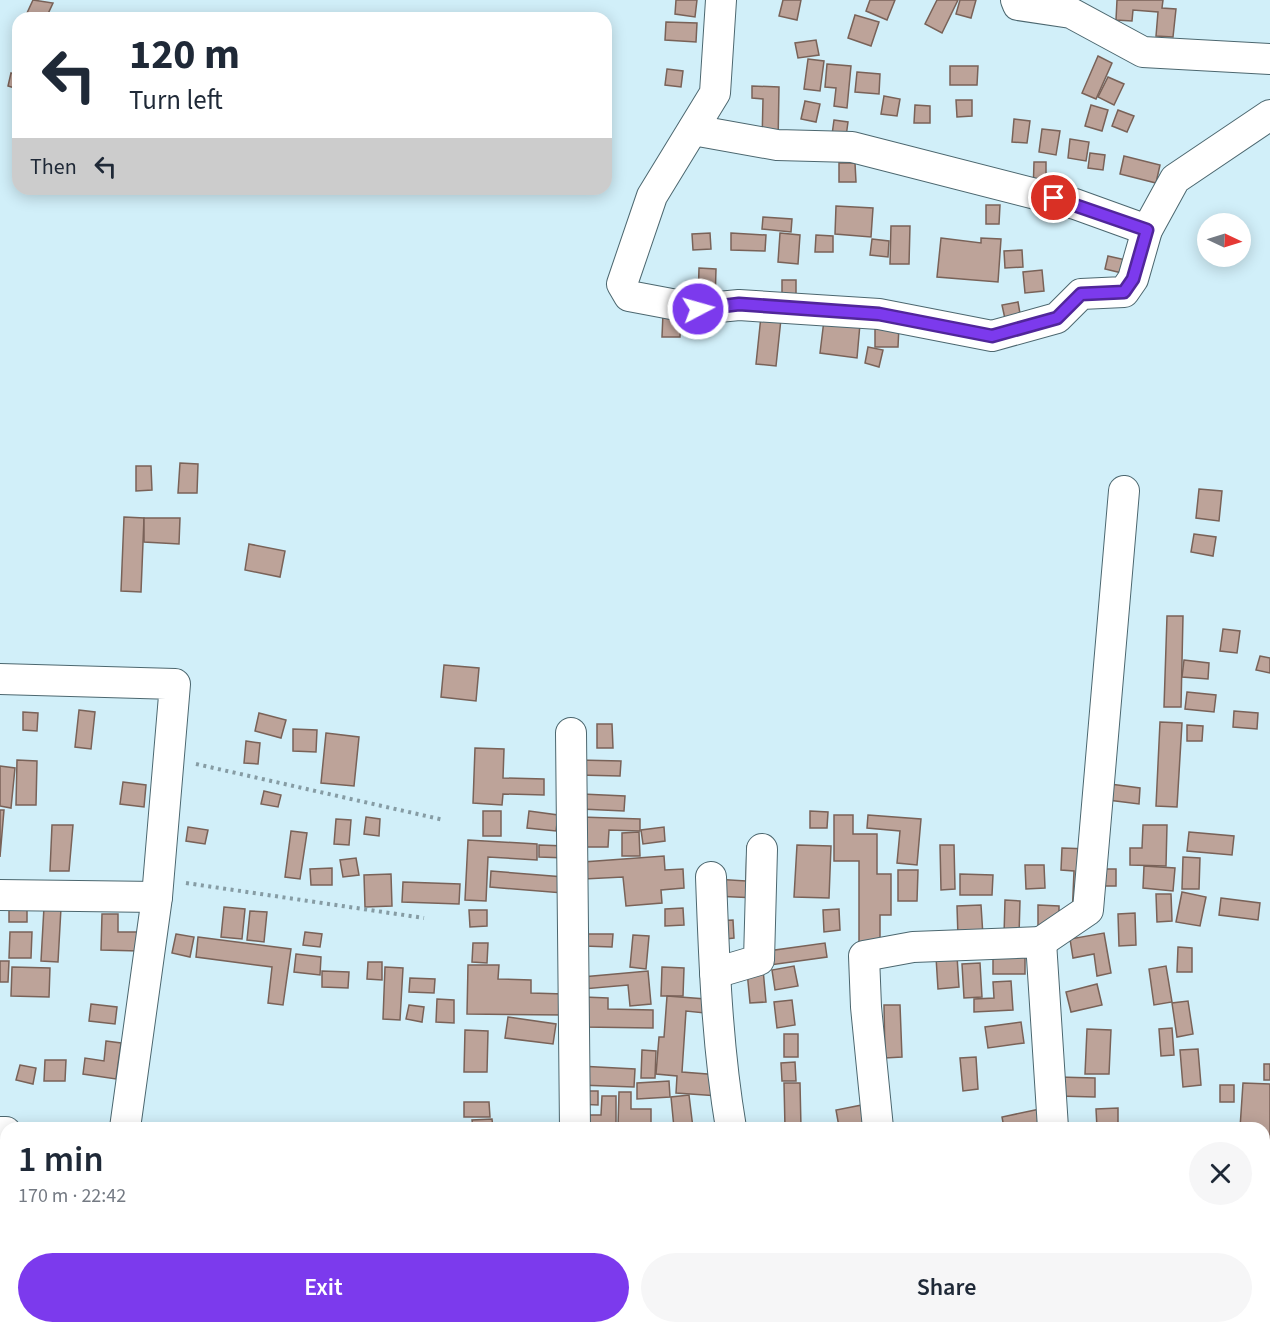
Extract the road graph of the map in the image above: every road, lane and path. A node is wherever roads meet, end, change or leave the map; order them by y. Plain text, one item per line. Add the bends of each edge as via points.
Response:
1 (721, 0) edge
2 (1016, 0) edge
3 (1270, 58) edge
4 (1270, 115) edge
5 (693, 130) junction
6 (1147, 230) junction
7 (1124, 491) dead end
8 (0, 679) edge
9 (571, 733) dead end
10 (169, 758) junction
11 (444, 820) dead end
12 (762, 849) dead end
13 (711, 877) dead end
14 (158, 888) junction
15 (0, 895) edge
16 (423, 918) dead end
17 (1041, 942) junction
18 (715, 973) junction
19 (125, 1122) edge
20 (575, 1122) edge
21 (730, 1122) edge
22 (877, 1122) edge
23 (1053, 1122) edge

1 - 5 street via 715,93
2 - 3 street via 1018,5 1071,13 1143,52
4 - 6 street via 1175,179
5 - 6 street via 777,146 852,147 1075,204
5 - 6 street via 652,196 622,284 630,296 698,309 739,304 879,314 992,336 1057,318 1081,294 1124,292 1133,279
7 - 17 street via 1088,909
8 - 10 street via 175,684
9 - 20 street
10 - 11 path
10 - 14 street
12 - 18 street via 759,960
13 - 18 street
14 - 15 street
14 - 16 path
14 - 19 street
17 - 22 street via 913,947 864,956
17 - 23 street
18 - 21 street

